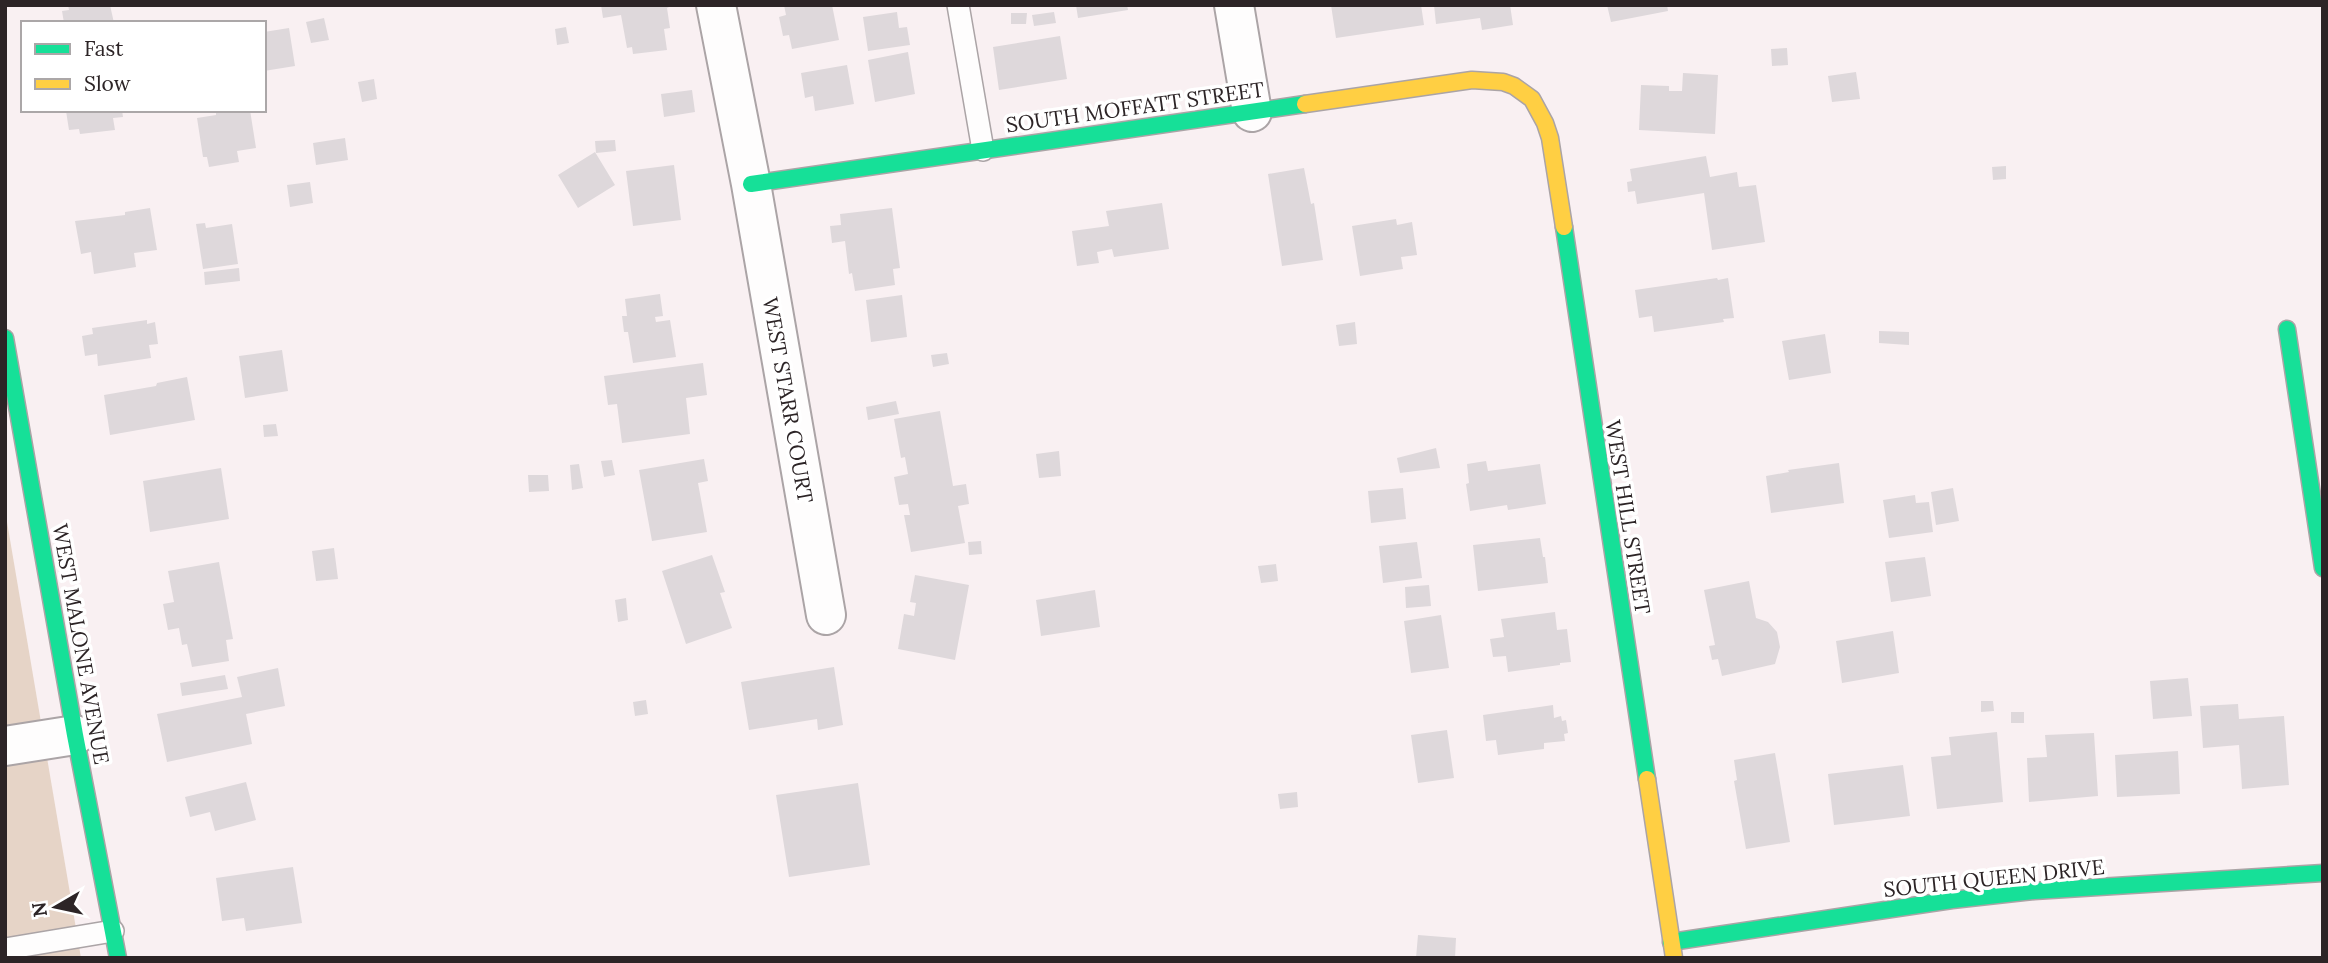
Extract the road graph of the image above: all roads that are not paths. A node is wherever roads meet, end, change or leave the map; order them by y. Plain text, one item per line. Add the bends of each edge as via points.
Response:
1 (716, 5) edge
2 (958, 5) edge
3 (1234, 5) edge
4 (1524, 89) joint
5 (1252, 112) junction
6 (983, 150) junction
7 (751, 184) junction
8 (2287, 329) dead end
9 (5, 338) edge
10 (2323, 568) edge
11 (826, 615) dead end
12 (75, 735) junction
13 (5, 746) edge
14 (2323, 873) edge
15 (113, 931) junction
16 (5, 949) edge
17 (1673, 950) edge
18 (118, 958) edge

1 - 7 street, WEST STARR COURT
2 - 6 lane
3 - 5 street
4 - 5 street, SOUTH MOFFATT STREET via 1507,81 1472,80
4 - 17 street, WEST HILL STREET via 1539,109 1550,138
5 - 6 street, SOUTH MOFFATT STREET
6 - 7 street, SOUTH MOFFATT STREET
7 - 11 street, WEST STARR COURT
8 - 10 street
9 - 12 street, WEST MALONE AVENUE
12 - 13 street
12 - 15 street, WEST MALONE AVENUE
14 - 17 street, SOUTH QUEEN DRIVE via 1965,898
15 - 16 lane
15 - 18 street, WEST MALONE AVENUE

